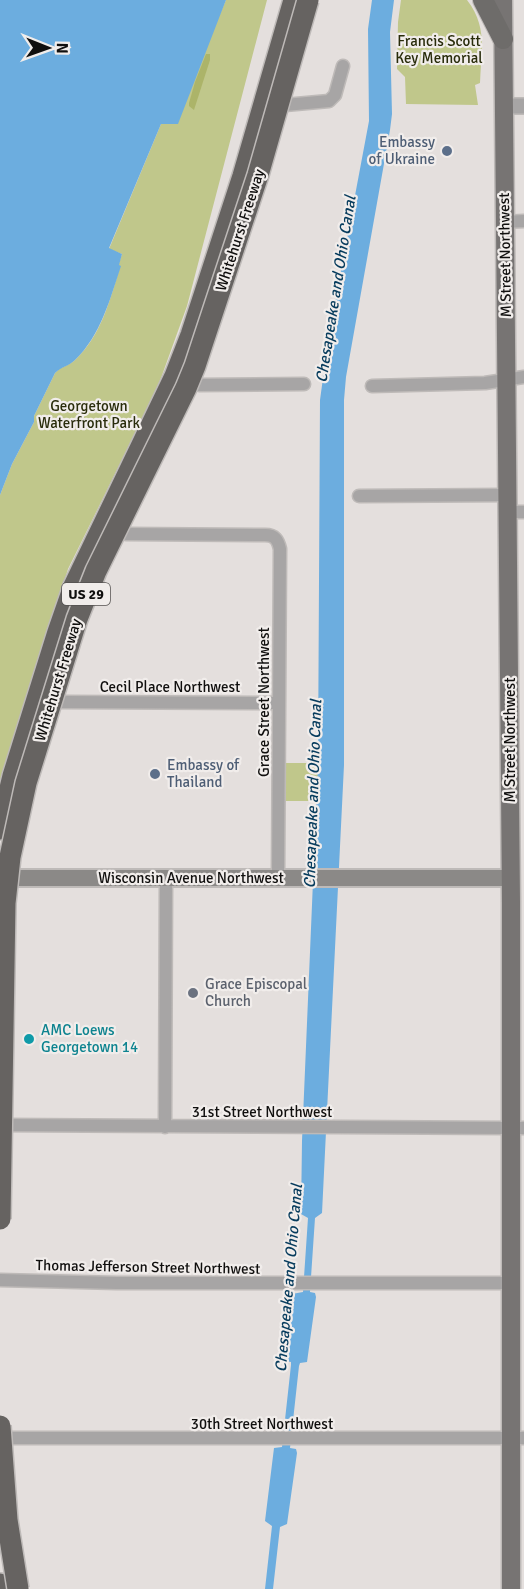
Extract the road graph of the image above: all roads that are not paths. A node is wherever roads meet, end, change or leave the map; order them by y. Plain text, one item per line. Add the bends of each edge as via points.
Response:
1 (280, 0) edge
2 (294, 0) edge
3 (300, 0) edge
4 (308, 0) edge
5 (483, 0) edge
6 (503, 0) edge
7 (503, 39) junction
8 (343, 66) dead end
9 (504, 106) junction
10 (524, 106) edge
11 (270, 107) junction
12 (505, 222) junction
13 (524, 222) edge
14 (208, 280) junction
15 (515, 379) edge
16 (304, 384) dead end
17 (199, 385) dead end
18 (372, 386) dead end
19 (359, 496) dead end
20 (513, 506) edge
21 (126, 534) dead end
22 (62, 702) dead end
23 (279, 703) junction
24 (0, 829) edge
25 (166, 878) junction
26 (278, 878) junction
27 (517, 878) edge
28 (1, 884) edge
29 (0, 1125) edge
30 (165, 1127) junction
31 (518, 1127) edge
32 (0, 1219) edge
33 (0, 1280) edge
34 (511, 1283) junction
35 (0, 1426) edge
36 (0, 1438) edge
37 (517, 1438) edge
38 (0, 1584) edge
39 (0, 1589) edge
40 (18, 1589) edge
41 (511, 1589) edge

1 - 14 highway, US 29
2 - 14 highway, Whitehurst Freeway
3 - 11 street
4 - 32 highway, Whitehurst Freeway / US 29, bridge via 271,134 204,342 186,388 85,597 26,783 10,857 5,903
5 - 7 highway
6 - 7 main road, M Street Northwest
7 - 9 main road, M Street Northwest
8 - 11 street via 329,101
9 - 10 street
9 - 12 main road, M Street Northwest
11 - 28 street via 207,313 180,385 106,534 72,615 18,788
12 - 13 street
12 - 15 main road, M Street Northwest
14 - 24 highway, Whitehurst Freeway / US 29 via 175,376 74,586 13,776
15 - 18 street
15 - 20 main road, M Street Northwest
16 - 17 street
19 - 20 street
20 - 27 main road, M Street Northwest
21 - 23 street, Grace Street Northwest via 274,537 279,549
22 - 23 street, Cecil Place Northwest
23 - 26 street, Grace Street Northwest
25 - 26 main road, Wisconsin Avenue Northwest
25 - 28 main road, Wisconsin Avenue Northwest
25 - 30 street
26 - 27 main road, Wisconsin Avenue Northwest
27 - 31 main road, M Street Northwest
29 - 30 street, 31st Street Northwest
30 - 31 street, 31st Street Northwest
31 - 34 main road, M Street Northwest
33 - 34 street, Thomas Jefferson Street Northwest
34 - 37 main road, M Street Northwest
35 - 40 highway, bridge via 7,1520
36 - 37 street, 30th Street Northwest
37 - 41 main road, M Street Northwest
38 - 39 highway

